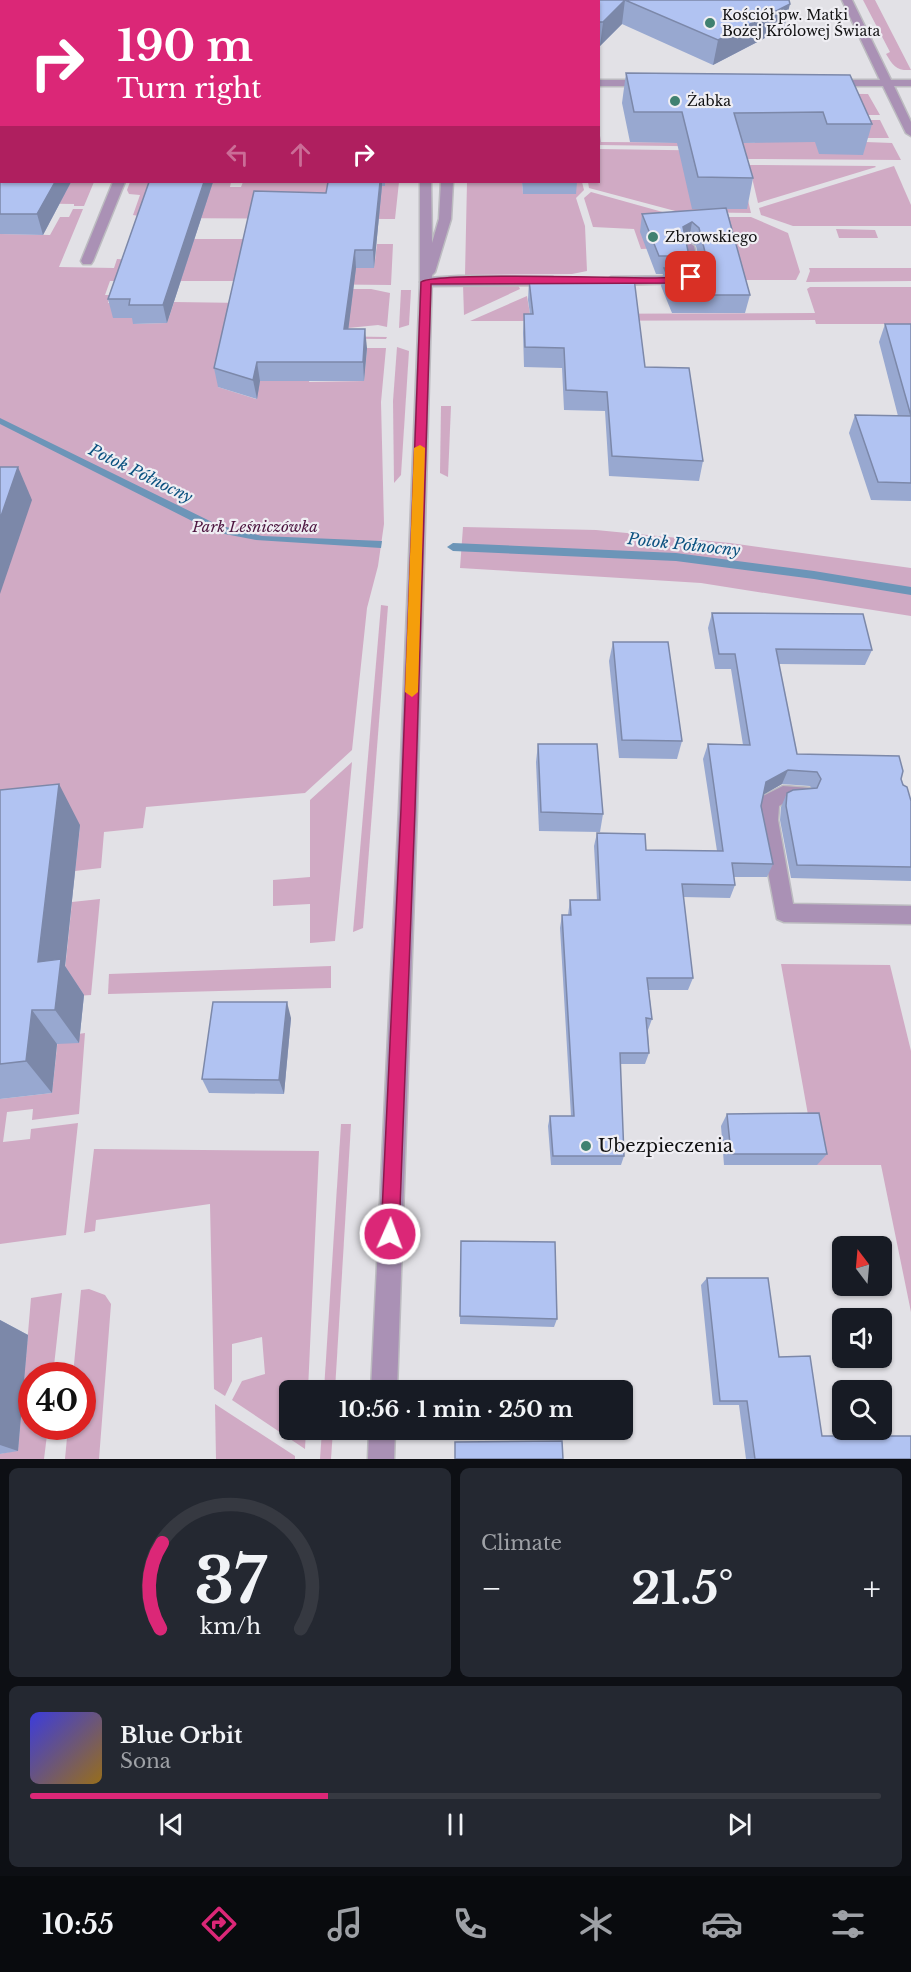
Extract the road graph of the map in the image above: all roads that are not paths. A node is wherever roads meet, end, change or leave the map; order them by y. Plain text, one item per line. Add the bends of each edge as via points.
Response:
1 (848, 0) edge
2 (600, 83) edge
3 (658, 83) edge
4 (812, 83) edge
5 (888, 83) junction
6 (911, 83) edge
7 (911, 134) edge
8 (119, 183) edge
9 (425, 183) edge
10 (447, 183) edge
11 (688, 246) edge
12 (87, 261) dead end
13 (568, 281) edge
14 (599, 281) edge
15 (426, 282) junction
16 (803, 794) edge
17 (911, 915) edge
18 (384, 1380) edge
19 (382, 1440) edge
20 (381, 1459) edge

1 - 5 street
2 - 3 street
4 - 5 street
5 - 6 street
5 - 7 street
8 - 12 street
9 - 15 street
10 - 15 street via 445,219
11 - 14 street via 693,269 691,277 685,280
13 - 15 street
15 - 18 street
16 - 17 street via 783,794 770,802 768,820 784,913
19 - 20 street

